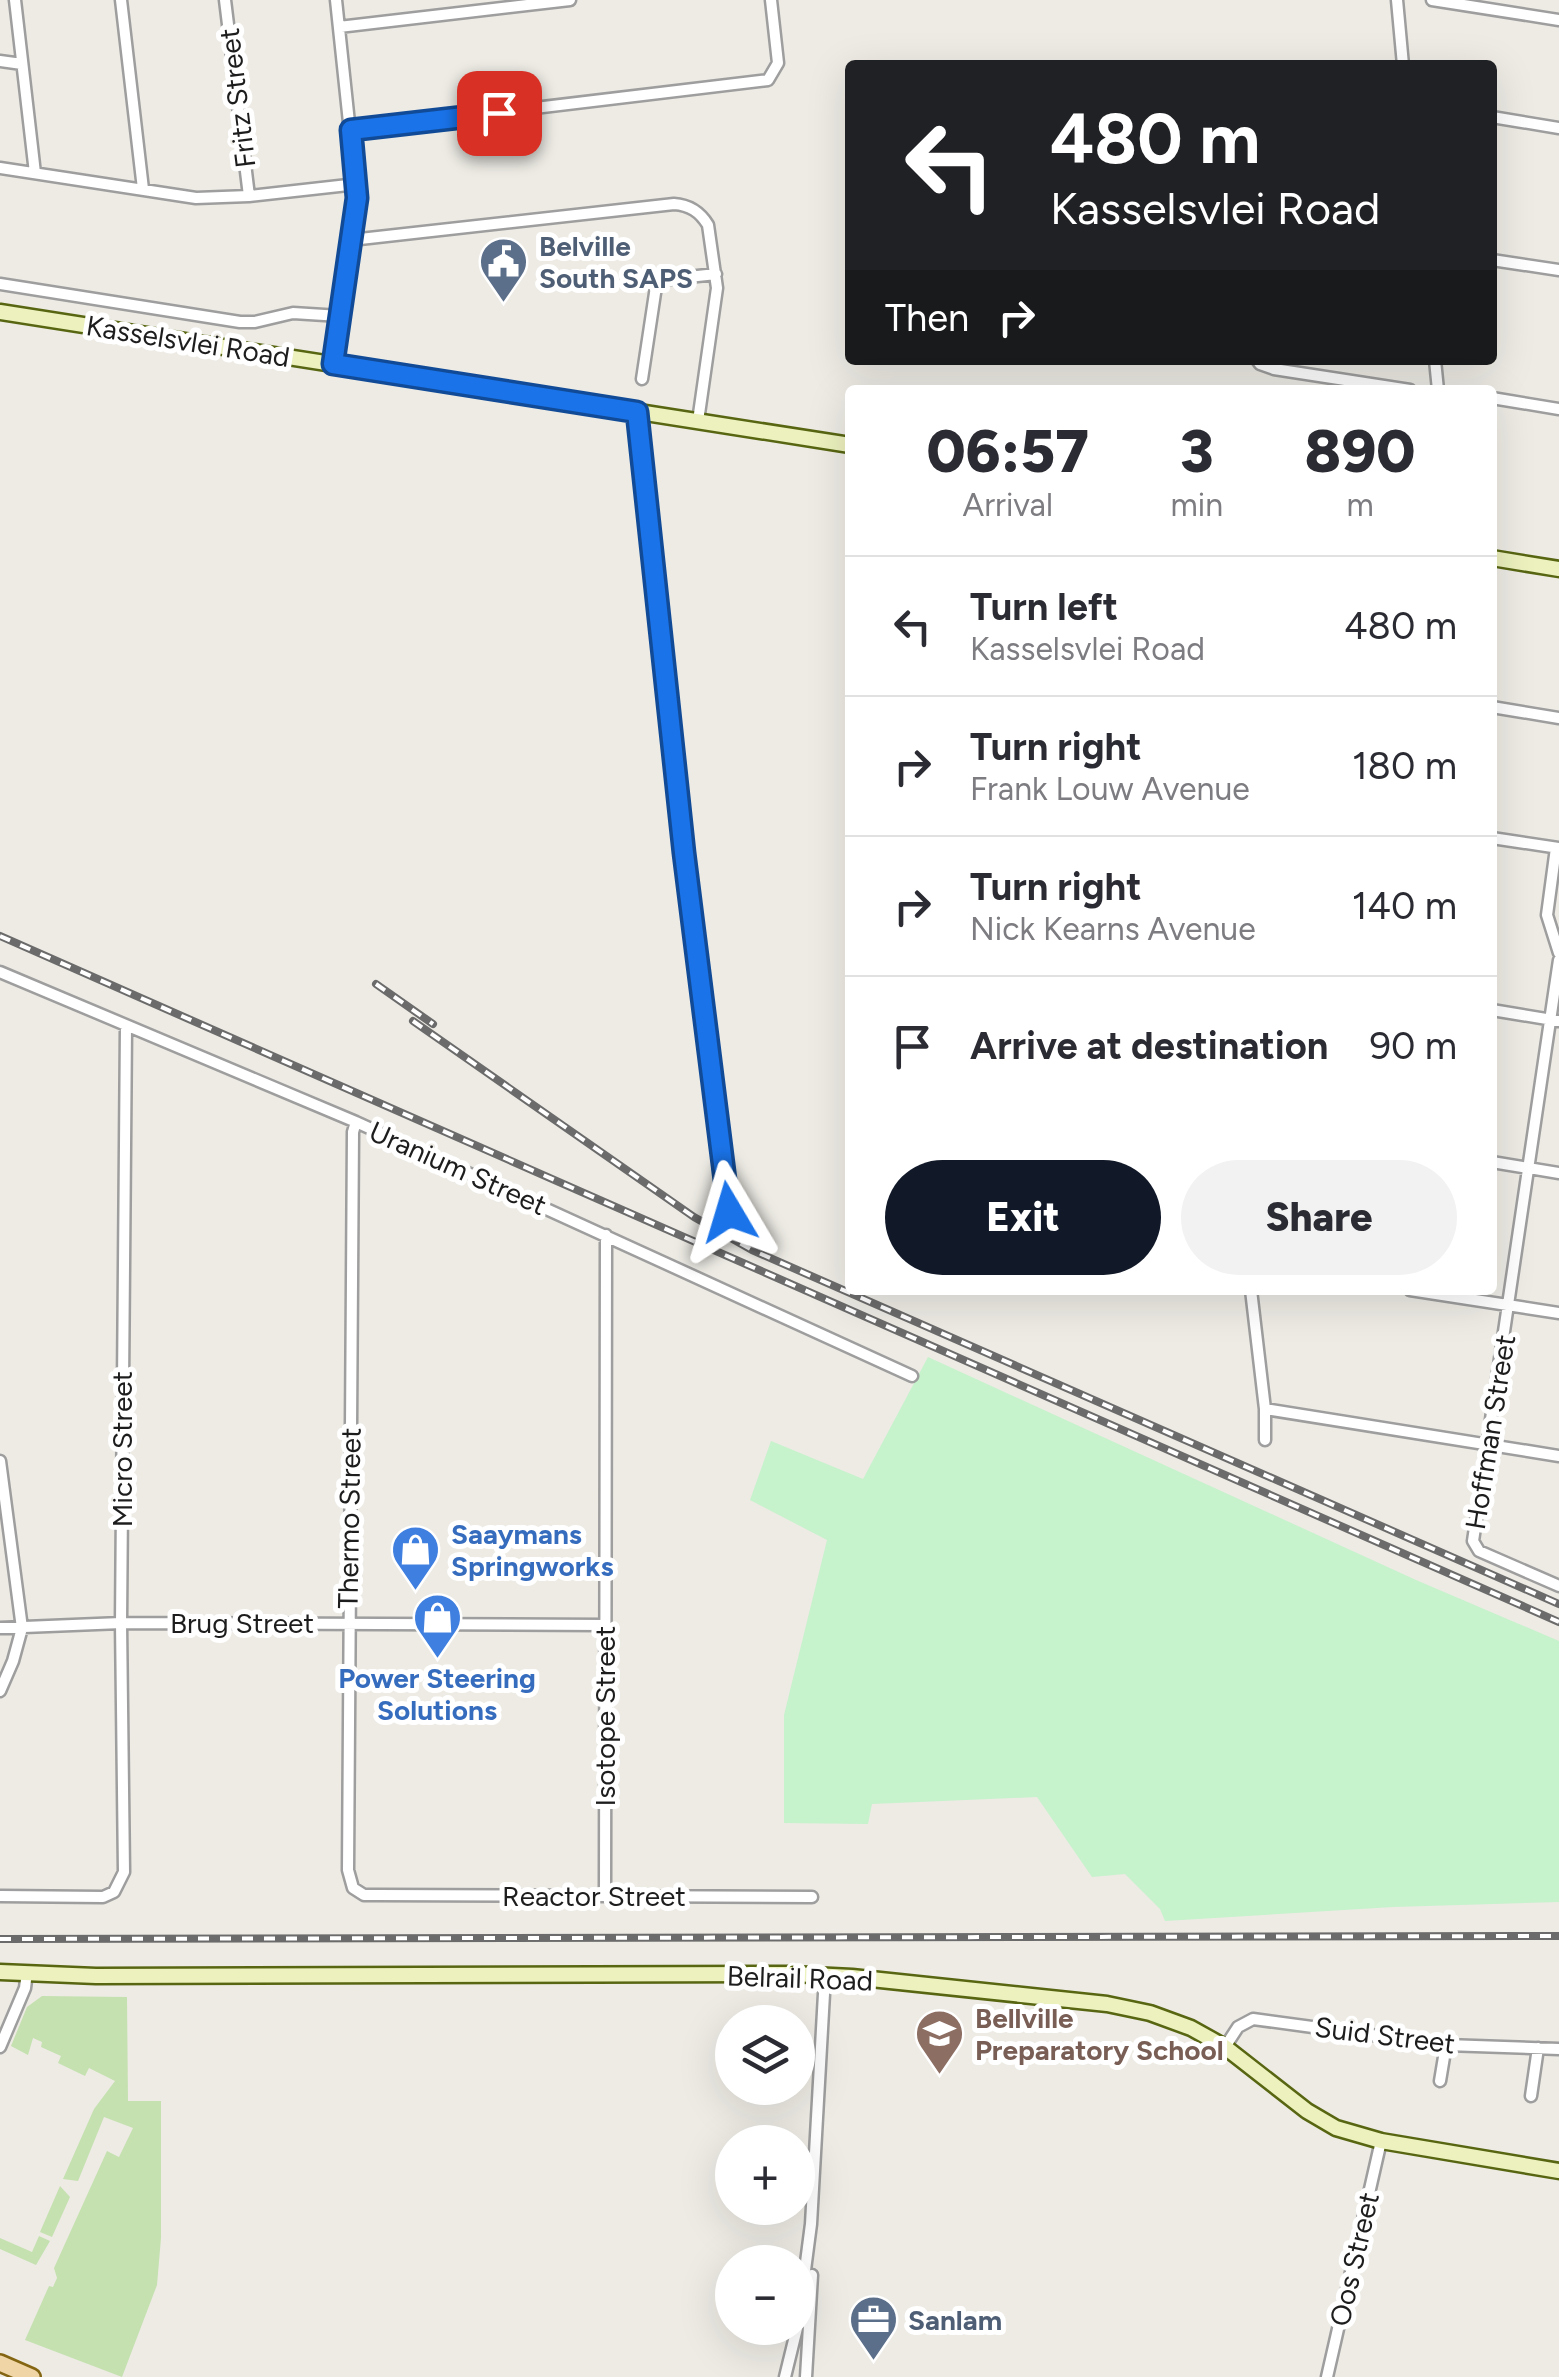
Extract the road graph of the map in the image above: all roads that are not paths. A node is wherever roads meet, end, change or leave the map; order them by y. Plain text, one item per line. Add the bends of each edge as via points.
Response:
1 (15, 0) edge
2 (121, 0) edge
3 (225, 0) edge
4 (336, 0) edge
5 (570, 0) edge
6 (772, 0) edge
7 (1398, 0) edge
8 (1432, 0) edge
9 (1559, 20) edge
10 (339, 27) junction
11 (1403, 60) edge
12 (0, 61) edge
13 (22, 64) junction
14 (1497, 118) edge
15 (1559, 128) edge
16 (351, 130) junction
17 (0, 168) edge
18 (35, 173) junction
19 (357, 184) junction
20 (143, 189) junction
21 (249, 196) junction
22 (351, 240) junction
23 (1497, 261) edge
24 (1559, 270) edge
25 (716, 274) junction
26 (657, 280) junction
27 (633, 283) dead end
28 (0, 284) edge
29 (0, 312) edge
30 (340, 316) junction
31 (333, 364) junction
32 (1263, 365) edge
33 (642, 379) dead end
34 (1378, 385) edge
35 (1497, 399) edge
36 (1559, 409) edge
37 (637, 412) junction
38 (698, 421) junction
39 (845, 444) edge
40 (1497, 559) edge
41 (1559, 569) edge
42 (1497, 709) edge
43 (1559, 718) edge
44 (1497, 839) edge
45 (1558, 848) edge
46 (1559, 956) edge
47 (0, 972) edge
48 (1497, 1011) edge
49 (1554, 1020) edge
50 (126, 1026) junction
51 (356, 1122) junction
52 (1497, 1163) edge
53 (1529, 1168) junction
54 (1559, 1173) edge
55 (729, 1212) dead end
56 (606, 1235) junction
57 (1253, 1295) edge
58 (1441, 1295) edge
59 (1510, 1306) junction
60 (1559, 1313) edge
61 (912, 1376) dead end
62 (1266, 1409) junction
63 (1265, 1440) dead end
64 (1485, 1445) junction
65 (1559, 1456) edge
66 (0, 1460) edge
67 (1559, 1586) edge
68 (121, 1623) junction
69 (348, 1623) junction
70 (605, 1624) junction
71 (0, 1628) edge
72 (22, 1628) junction
73 (0, 1691) edge
74 (0, 1896) edge
75 (377, 1896) joint
76 (605, 1896) junction
77 (812, 1897) dead end
78 (0, 1972) edge
79 (26, 1972) junction
80 (825, 1976) junction
81 (1446, 2044) junction
82 (1225, 2046) junction
83 (0, 2047) edge
84 (1538, 2048) junction
85 (1559, 2049) edge
86 (1440, 2081) dead end
87 (1531, 2096) dead end
88 (1381, 2141) junction
89 (815, 2153) edge
90 (1559, 2171) edge
91 (811, 2225) edge
92 (793, 2345) edge
93 (0, 2363) edge
94 (32, 2377) edge
95 (785, 2377) edge
96 (806, 2377) edge
97 (1326, 2377) edge

1 - 13 street
2 - 20 street
3 - 21 street, Fritz Street
4 - 10 street
5 - 10 street
6 - 16 street via 778,64 768,80
7 - 11 street
8 - 9 street
10 - 16 street
12 - 13 street
13 - 18 street
14 - 15 street
16 - 19 street
17 - 18 street
18 - 20 street
19 - 21 street
19 - 22 street
20 - 21 street via 196,198
22 - 25 street via 680,204 708,225
22 - 30 street
23 - 24 street
25 - 26 street
25 - 38 street
26 - 27 street
26 - 33 street
28 - 30 street via 240,322
29 - 31 street, Kasselsvlei Road
30 - 31 street
31 - 37 street, Kasselsvlei Road
32 - 34 street
35 - 36 street
37 - 38 street, Kasselsvlei Road
37 - 55 street
38 - 39 street, Kasselsvlei Road
40 - 41 street
42 - 43 street
44 - 45 street
45 - 46 street, Hoffman Street via 1547,915
46 - 49 street, Hoffman Street
47 - 50 street, Uranium Street
48 - 49 street
49 - 53 street, Hoffman Street
50 - 51 street, Uranium Street
50 - 68 street, Micro Street
51 - 56 street, Uranium Street
51 - 69 street, Thermo Street
52 - 53 street
53 - 54 street
53 - 59 street, Hoffman Street
56 - 61 street, Uranium Street
56 - 70 street, Isotope Street
57 - 62 street
58 - 59 street
59 - 60 street
59 - 64 street, Hoffman Street
62 - 63 street
62 - 64 street
64 - 65 street
64 - 67 street, Hoffman Street via 1474,1548
66 - 72 street
68 - 69 street, Brug Street
68 - 72 street, Brug Street
68 - 74 street, Micro Street via 124,1872 104,1897
69 - 70 street, Brug Street
69 - 75 street, Thermo Street via 348,1870 353,1888
70 - 76 street, Isotope Street
71 - 72 street, Brug Street
72 - 73 street
75 - 76 street, Reactor Street
76 - 77 street, Reactor Street
78 - 79 street, Belrail Road
79 - 80 street, Belrail Road
79 - 83 street
80 - 82 street, Belrail Road via 1107,2004 1172,2021
80 - 89 street
81 - 82 street, Suid Street via 1252,2019
81 - 84 street, Suid Street
81 - 86 street
82 - 88 street, Belrail Road via 1322,2120
84 - 85 street, Suid Street
84 - 87 street
88 - 90 street, Belrail Road
88 - 97 street, Oos Street
91 - 96 street
92 - 95 street
93 - 94 main road

